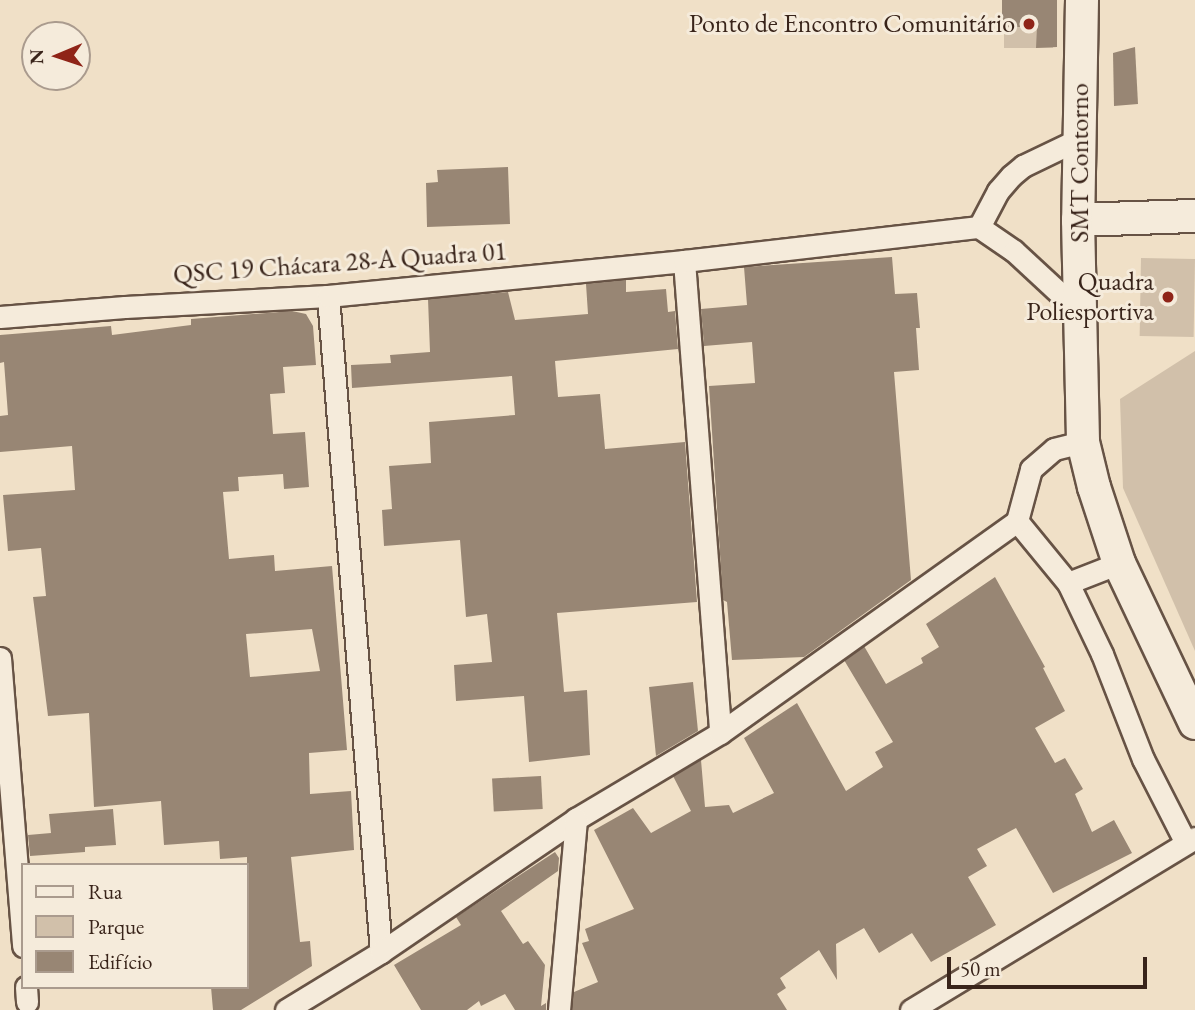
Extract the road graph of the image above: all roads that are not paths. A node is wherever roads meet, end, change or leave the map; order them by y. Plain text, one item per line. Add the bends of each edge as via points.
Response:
1 (1082, 0) edge
2 (1079, 138) junction
3 (1195, 216) edge
4 (1079, 220) junction
5 (979, 227) junction
6 (684, 261) junction
7 (327, 296) junction
8 (1081, 313) junction
9 (0, 317) edge
10 (1083, 442) junction
11 (1017, 521) junction
12 (1119, 563) junction
13 (1068, 583) junction
14 (0, 658) edge
15 (1195, 723) edge
16 (720, 733) junction
17 (576, 819) junction
18 (1191, 840) edge
19 (21, 921) edge
20 (382, 952) junction
21 (286, 1010) edge
22 (559, 1010) edge
23 (911, 1010) edge

1 - 2 street, SMT Contorno
2 - 4 street, SMT Contorno
2 - 5 street via 1011,176
3 - 4 street
4 - 8 street, SMT Contorno
5 - 6 street, QSC 19 Chácara 28-A Quadra 01
5 - 8 street via 1014,251
6 - 7 street, QSC 19 Chácara 28-A Quadra 01
6 - 16 street
7 - 9 street, QSC 19 Chácara 28-A Quadra 01
7 - 20 street
8 - 10 street, SMT Contorno
10 - 11 street via 1054,449 1031,469
10 - 12 street, SMT Contorno
11 - 13 street
11 - 16 street
12 - 13 street
12 - 15 street, SMT Contorno
13 - 18 street via 1147,768
14 - 19 street
16 - 17 street
17 - 20 street
17 - 22 street
18 - 23 street
20 - 21 street

